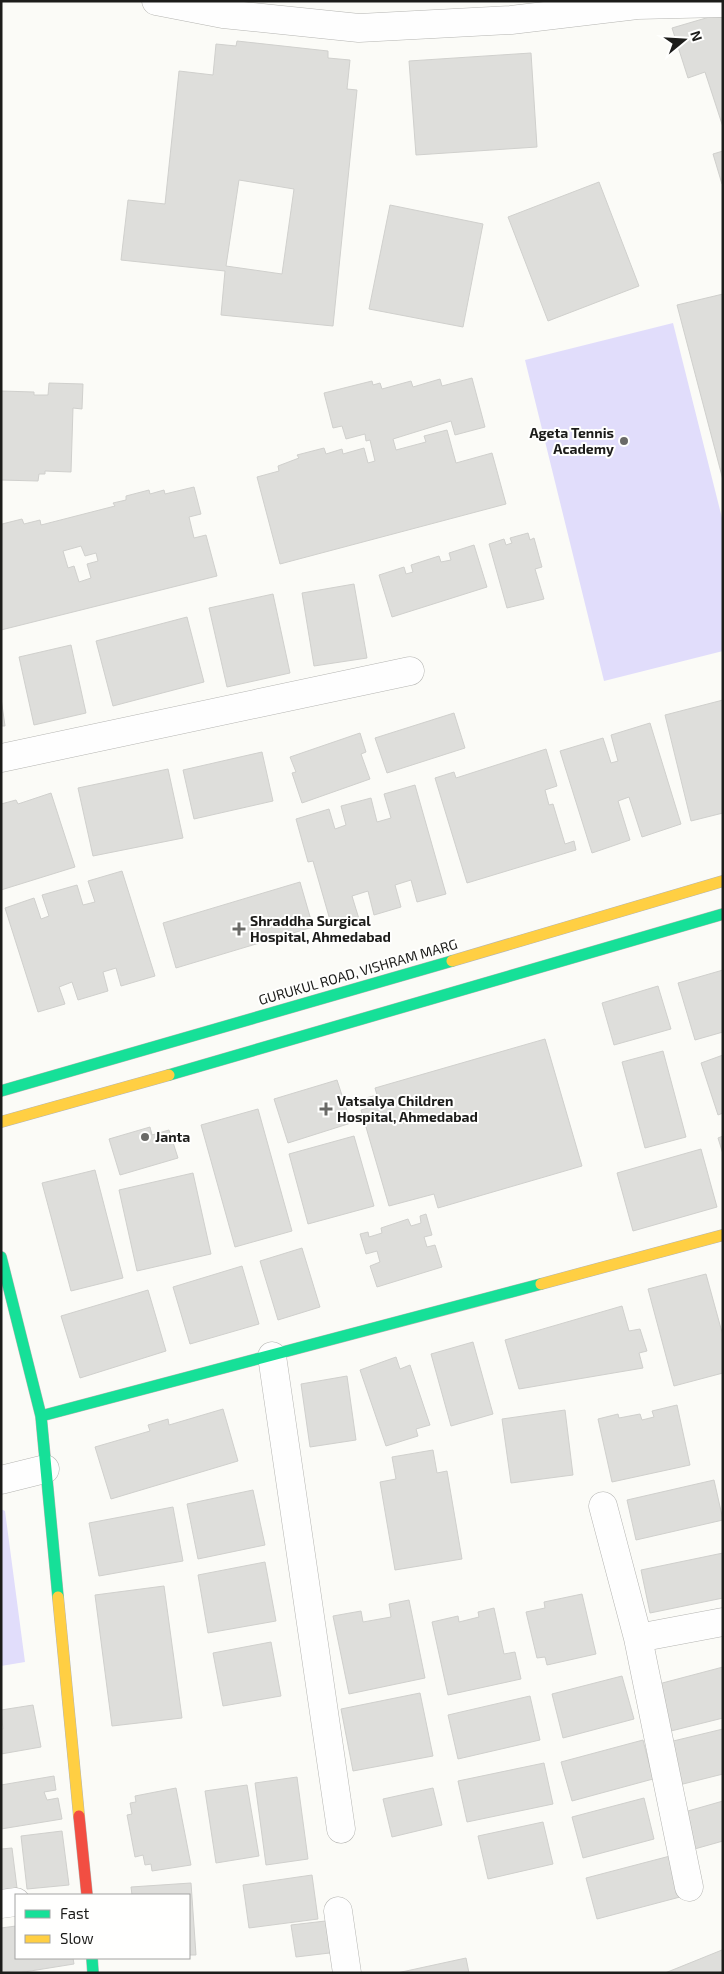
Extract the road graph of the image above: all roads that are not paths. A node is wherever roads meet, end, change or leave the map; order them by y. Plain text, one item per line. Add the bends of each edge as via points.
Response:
1 (156, 1) edge
2 (723, 3) edge
3 (410, 671) dead end
4 (1, 758) edge
5 (723, 880) edge
6 (723, 914) edge
7 (1, 1091) edge
8 (1, 1122) edge
9 (723, 1235) edge
10 (1, 1257) edge
11 (272, 1356) junction
12 (41, 1416) junction
13 (45, 1469) junction
14 (1, 1480) edge
15 (603, 1506) dead end
16 (723, 1622) edge
17 (638, 1638) junction
18 (341, 1829) dead end
19 (689, 1887) dead end
20 (82, 1894) edge
21 (15, 1902) edge
22 (1, 1904) edge
23 (338, 1911) dead end
24 (92, 1959) edge
25 (93, 1973) edge
26 (347, 1973) edge

1 - 2 street via 223,14 359,28 511,20 637,6
3 - 4 street
5 - 7 street, GURUKUL ROAD, VISHRAM MARG
6 - 8 street
9 - 11 street
10 - 12 street
11 - 12 street
11 - 18 street
12 - 13 street
13 - 14 street
13 - 20 street
15 - 17 street
16 - 17 street
17 - 19 street
21 - 22 street
23 - 26 street
24 - 25 street

